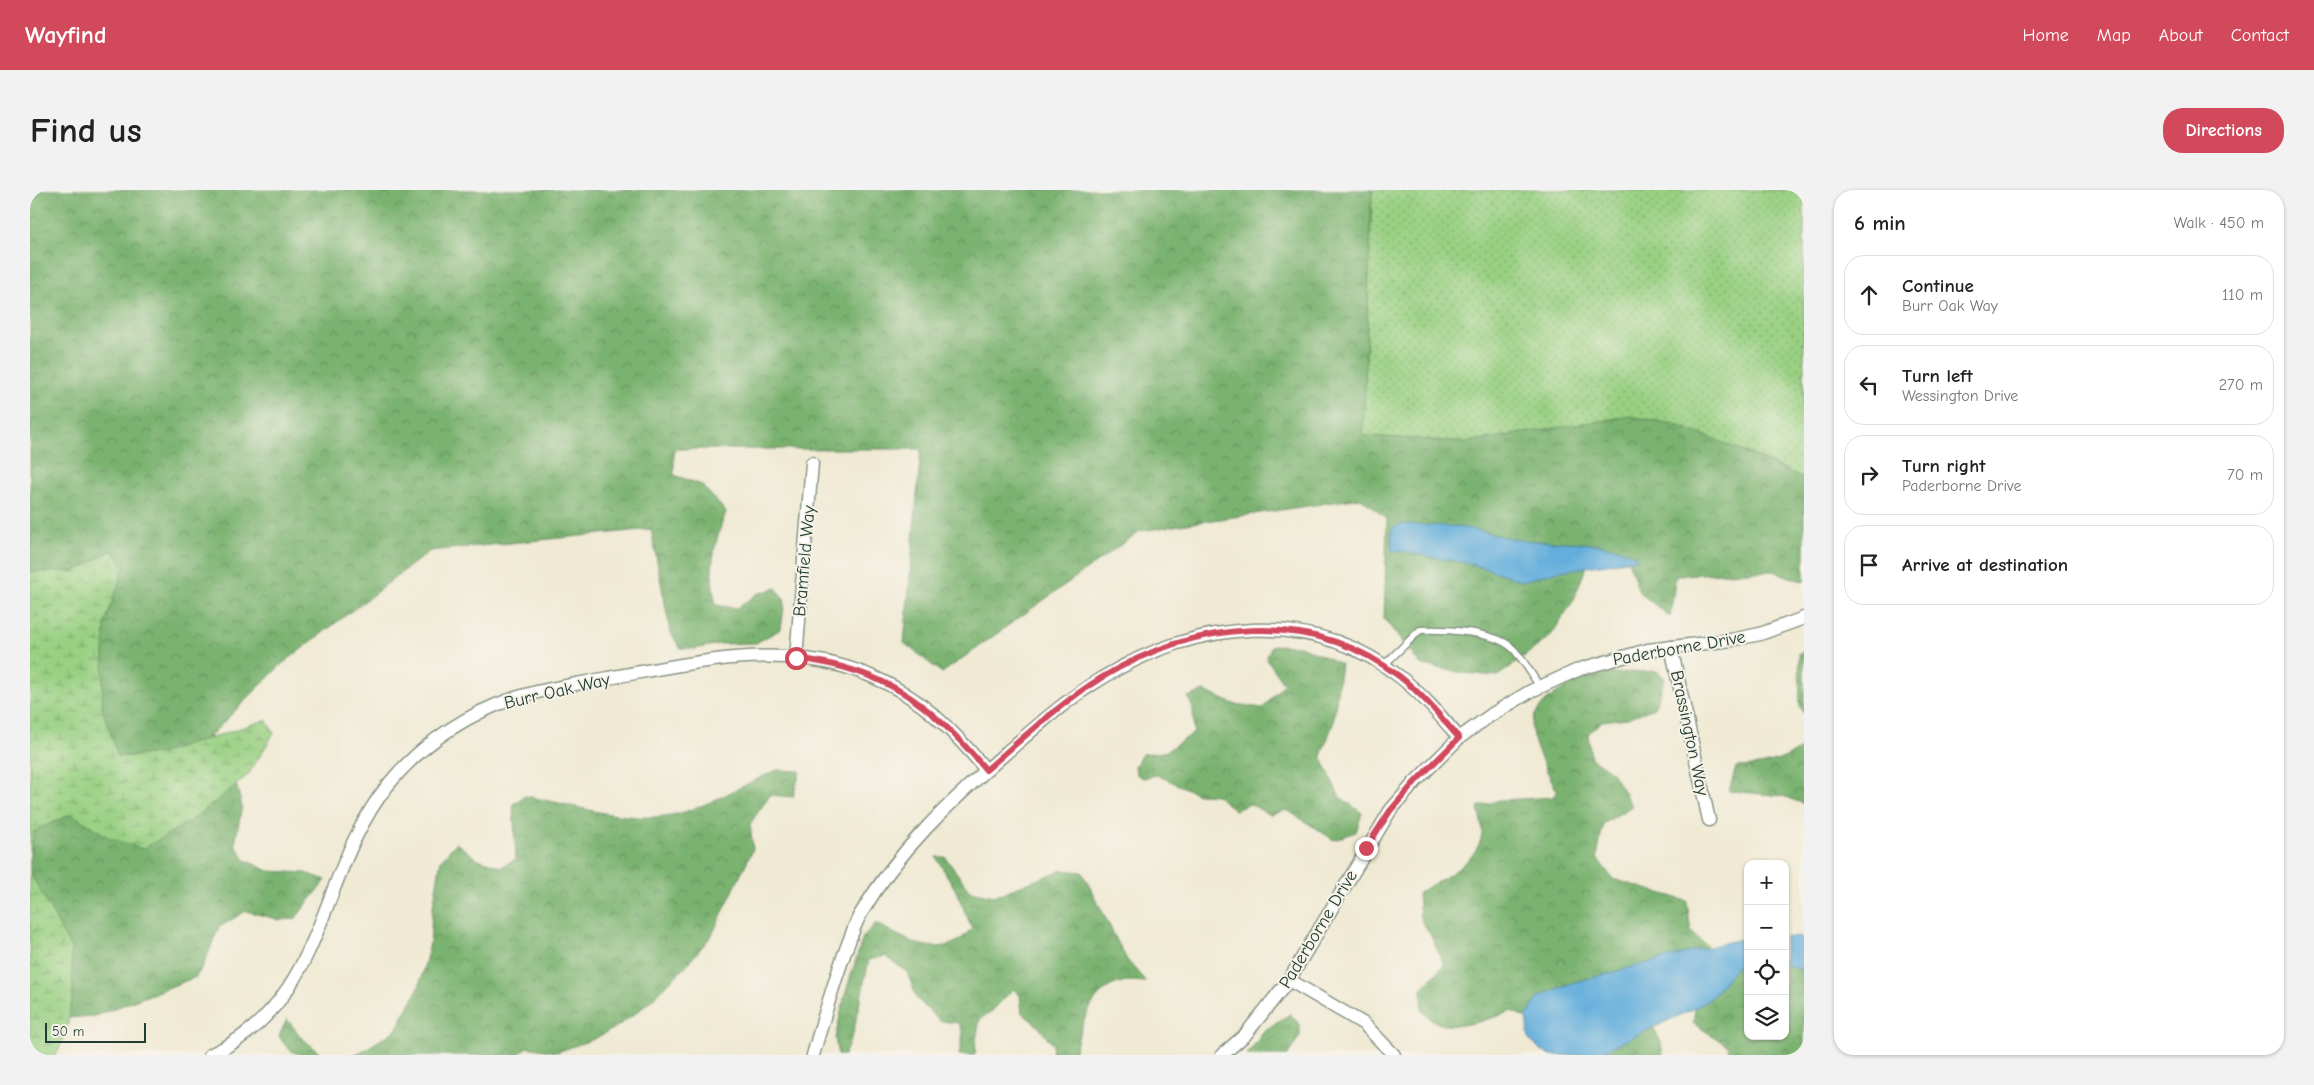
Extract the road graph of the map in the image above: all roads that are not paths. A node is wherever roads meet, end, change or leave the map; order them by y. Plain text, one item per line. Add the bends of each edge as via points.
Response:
1 (812, 463) dead end
2 (1804, 618) edge
3 (1671, 647) junction
4 (796, 658) junction
5 (1384, 665) junction
6 (1540, 687) junction
7 (1459, 738) junction
8 (986, 770) junction
9 (1709, 820) dead end
10 (1289, 980) junction
11 (210, 1055) edge
12 (813, 1055) edge
13 (1222, 1055) edge
14 (1394, 1055) edge

1 - 4 street, Bramfield Way
2 - 3 street, Paderborne Drive via 1760,634
3 - 6 street, Paderborne Drive via 1614,658
3 - 9 street, Brassington Way
4 - 8 street, Burr Oak Way via 841,666 902,692 939,718
4 - 11 street, Burr Oak Way via 698,662 539,691 496,705 450,730 410,762 389,785 362,824 305,962 287,993 250,1031
5 - 6 lane via 1420,630 1475,634 1499,639 1511,647
5 - 7 street via 1416,690
5 - 8 street via 1338,643 1297,632 1250,629 1202,635 1147,655 1101,678 1066,702
6 - 7 street, Paderborne Drive
7 - 10 street, Paderborne Drive via 1390,811
8 - 12 street via 919,834 859,916 835,978
10 - 13 street, Paderborne Drive via 1245,1035
10 - 14 street via 1364,1024

